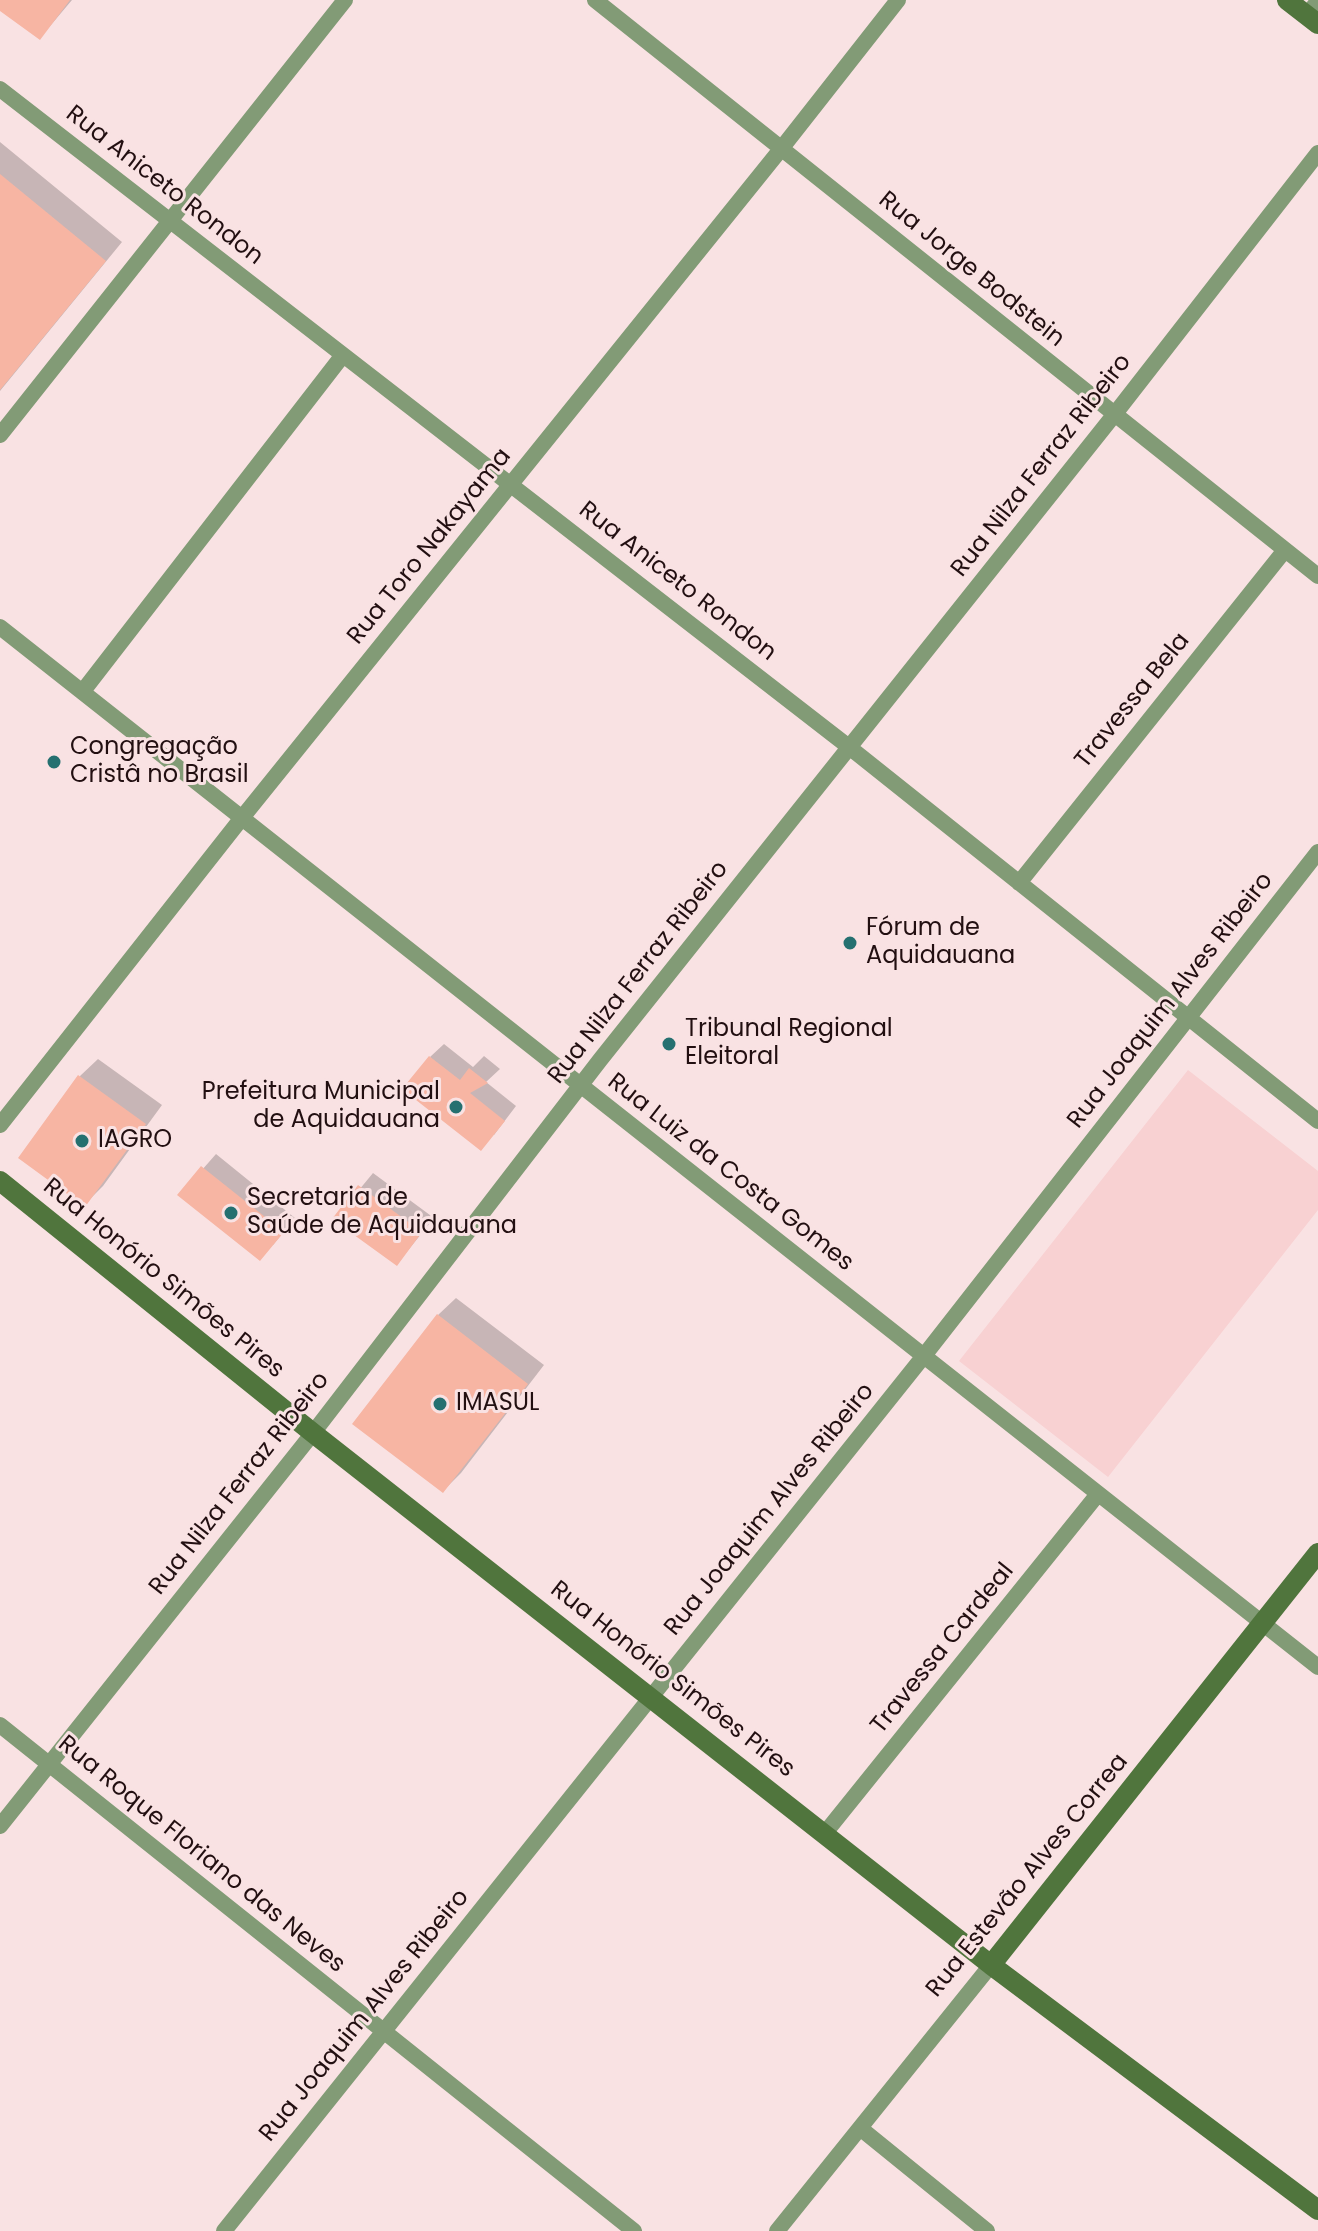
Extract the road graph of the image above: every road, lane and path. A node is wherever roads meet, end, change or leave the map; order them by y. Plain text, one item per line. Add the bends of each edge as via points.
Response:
1 (345, 0) edge
2 (595, 0) edge
3 (898, 0) edge
4 (1287, 0) edge
5 (1314, 13) edge
6 (0, 89) edge
7 (781, 149) junction
8 (1318, 153) edge
9 (170, 223) junction
10 (343, 355) junction
11 (1114, 415) junction
12 (0, 435) edge
13 (512, 485) junction
14 (1285, 550) junction
15 (1318, 576) edge
16 (0, 627) edge
17 (83, 691) junction
18 (849, 747) junction
19 (241, 819) junction
20 (1318, 852) edge
21 (1019, 883) junction
22 (1189, 1018) junction
23 (580, 1086) junction
24 (1318, 1121) edge
25 (0, 1125) edge
26 (0, 1181) edge
27 (923, 1357) junction
28 (313, 1433) junction
29 (1098, 1494) junction
30 (1318, 1553) edge
31 (1262, 1623) junction
32 (1318, 1667) edge
33 (652, 1696) junction
34 (0, 1725) edge
35 (49, 1764) junction
36 (0, 1826) edge
37 (825, 1833) junction
38 (991, 1965) junction
39 (384, 2031) junction
40 (860, 2128) junction
41 (1318, 2210) edge
42 (224, 2231) edge
43 (634, 2231) edge
44 (777, 2231) edge
45 (987, 2231) edge

1 - 9 street
2 - 7 street, Rua Jorge Bodstein
3 - 7 street, Rua Toro Nakayama
4 - 5 main road
6 - 9 street, Rua Aniceto Rondon
7 - 11 street, Rua Jorge Bodstein
7 - 13 street, Rua Toro Nakayama
8 - 11 street, Rua Nilza Ferraz Ribeiro
9 - 10 street, Rua Aniceto Rondon
9 - 12 street
10 - 13 street, Rua Aniceto Rondon
10 - 17 street
11 - 14 street, Rua Jorge Bodstein
11 - 18 street, Rua Nilza Ferraz Ribeiro
13 - 18 street, Rua Aniceto Rondon
13 - 19 street, Rua Toro Nakayama
14 - 15 street, Rua Jorge Bodstein
14 - 21 street, Travessa Bela
16 - 17 street, Rua Luiz da Costa Gomes
17 - 19 street, Rua Luiz da Costa Gomes
18 - 21 street, Rua Aniceto Rondon
18 - 23 street, Rua Nilza Ferraz Ribeiro
19 - 23 street, Rua Luiz da Costa Gomes
19 - 25 street, Rua Toro Nakayama
20 - 22 street, Rua Joaquim Alves Ribeiro
21 - 22 street, Rua Aniceto Rondon
22 - 24 street, Rua Aniceto Rondon
22 - 27 street, Rua Joaquim Alves Ribeiro
23 - 27 street, Rua Luiz da Costa Gomes
23 - 28 street, Rua Nilza Ferraz Ribeiro
26 - 28 main road, Rua Honório Simões Pires
27 - 29 street, Rua Luiz da Costa Gomes
27 - 33 street, Rua Joaquim Alves Ribeiro
28 - 33 main road, Rua Honório Simões Pires
28 - 35 street, Rua Nilza Ferraz Ribeiro
29 - 31 street, Rua Luiz da Costa Gomes
29 - 37 street, Travessa Cardeal
30 - 31 main road, Rua Estevão Alves Correa
31 - 32 street, Rua Luiz da Costa Gomes
31 - 38 main road, Rua Estevão Alves Correa
33 - 37 main road, Rua Honório Simões Pires
33 - 39 street, Rua Joaquim Alves Ribeiro
34 - 35 street, Rua Roque Floriano das Neves
35 - 36 street, Rua Nilza Ferraz Ribeiro
35 - 39 street, Rua Roque Floriano das Neves
37 - 38 main road, Rua Honório Simões Pires
38 - 40 street, Rua Estevão Alves Correa
38 - 41 main road, Rua Honório Simões Pires
39 - 42 street, Rua Joaquim Alves Ribeiro
39 - 43 street, Rua Roque Floriano das Neves
40 - 44 street, Rua Estevão Alves Correa
40 - 45 street

